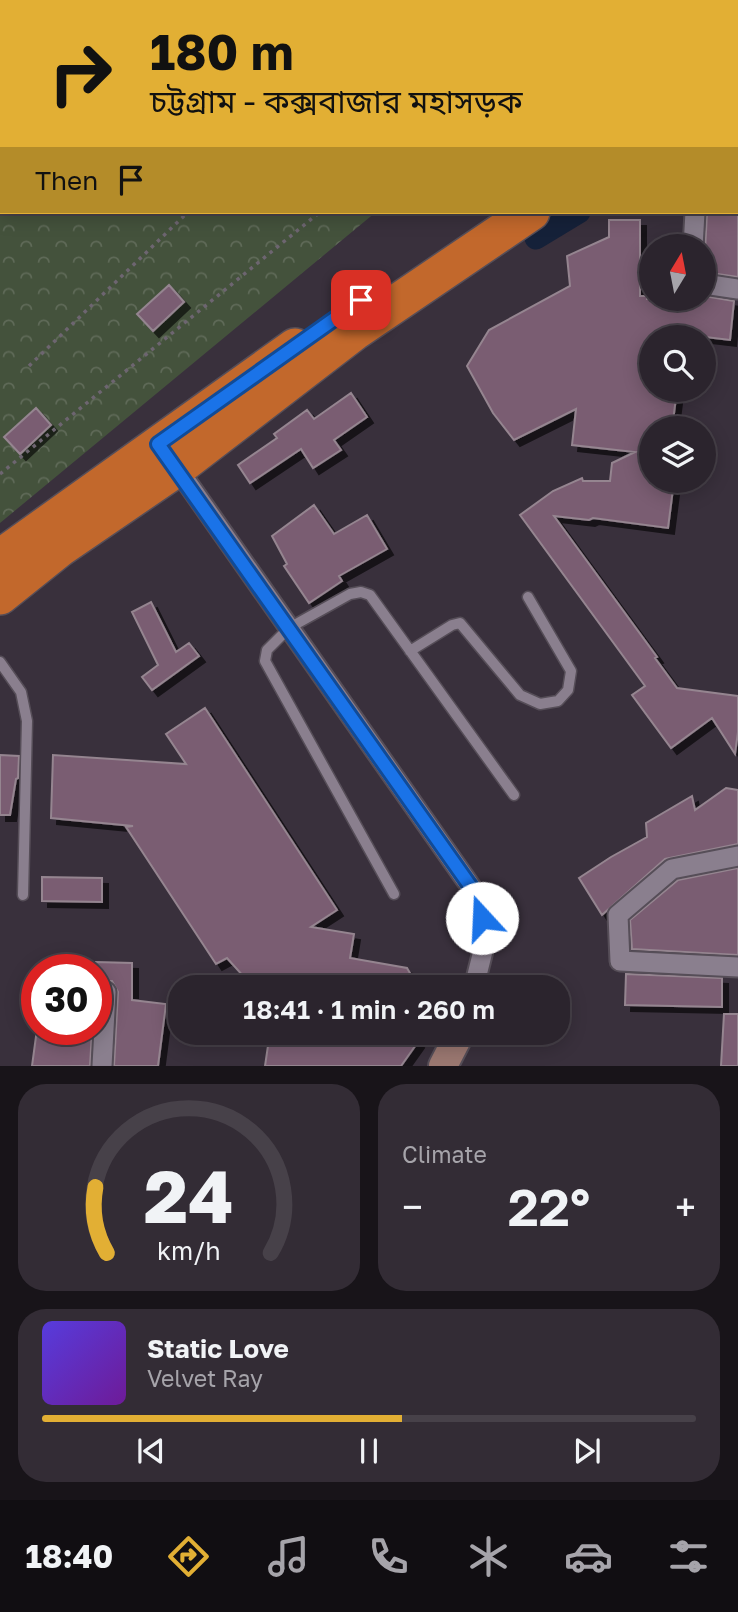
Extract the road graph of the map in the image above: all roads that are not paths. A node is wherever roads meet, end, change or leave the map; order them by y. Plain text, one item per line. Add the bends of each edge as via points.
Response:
1 (488, 214) edge
2 (528, 214) edge
3 (695, 214) edge
4 (694, 234) edge
5 (716, 286) edge
6 (738, 289) edge
7 (167, 456) junction
8 (0, 558) edge
9 (0, 596) edge
10 (528, 597) dead end
11 (289, 628) junction
12 (410, 651) junction
13 (0, 662) edge
14 (514, 795) dead end
15 (738, 856) edge
16 (394, 894) dead end
17 (23, 895) dead end
18 (738, 967) edge
19 (477, 975) edge
20 (103, 1045) edge
21 (454, 1045) edge
22 (102, 1066) edge
23 (443, 1066) edge

1 - 7 highway
2 - 7 highway
3 - 4 street
5 - 6 street
7 - 8 highway
7 - 9 highway
7 - 11 street
10 - 12 lane via 571,671 568,690 558,701 540,704 520,695 460,624
11 - 12 lane via 361,592 370,595
11 - 16 lane via 267,650 265,661
11 - 19 street via 478,897 486,939
12 - 14 lane
13 - 17 lane via 21,692 27,721
15 - 18 street via 672,869 618,915 620,961
20 - 22 street
21 - 23 main road

